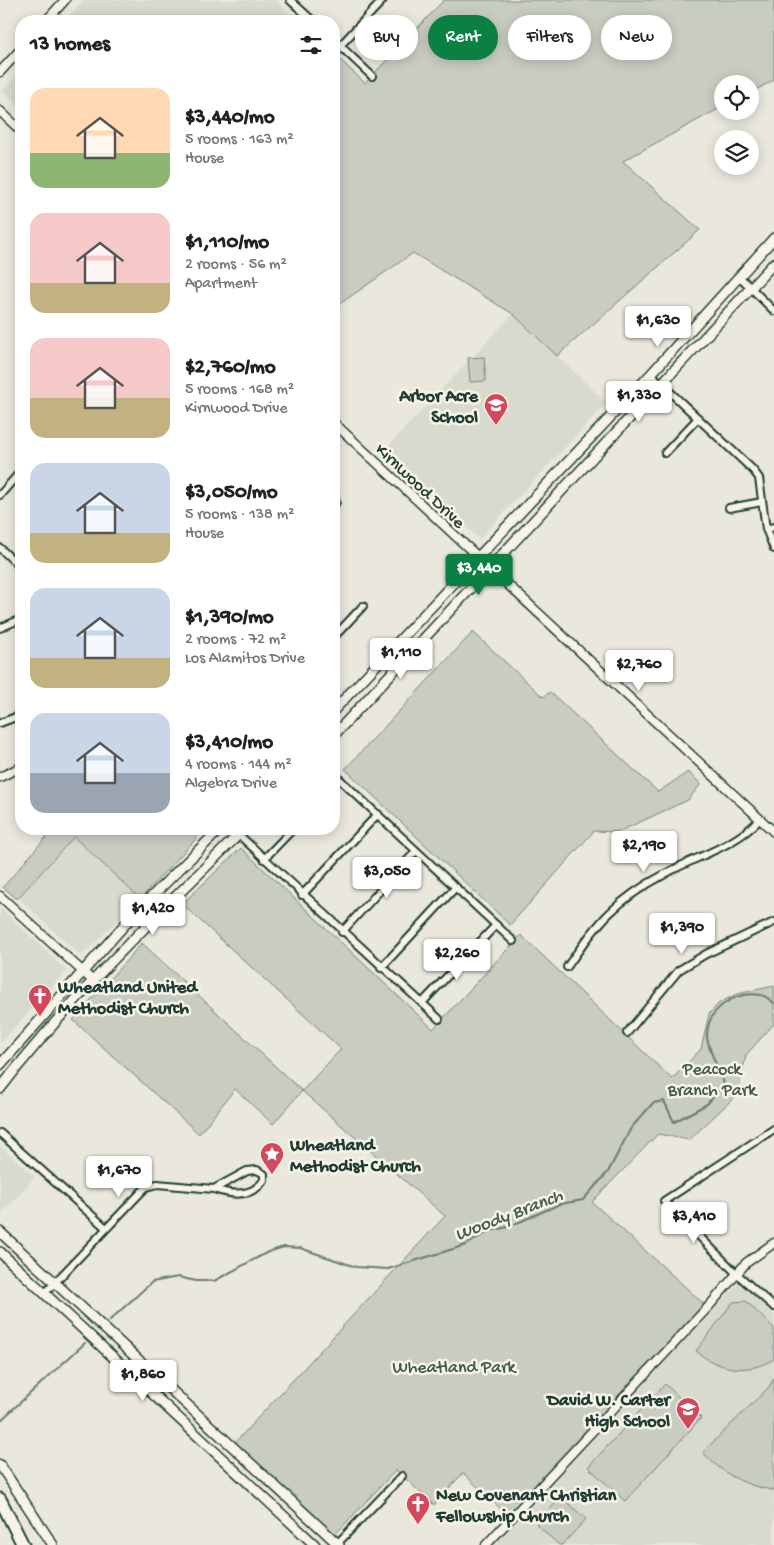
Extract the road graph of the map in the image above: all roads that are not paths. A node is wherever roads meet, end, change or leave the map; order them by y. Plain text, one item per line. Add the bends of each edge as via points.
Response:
1 (66, 0) edge
2 (290, 0) edge
3 (383, 0) edge
4 (52, 15) edge
5 (306, 15) edge
6 (340, 46) joint
7 (15, 56) edge
8 (0, 72) edge
9 (372, 76) dead end
10 (0, 111) edge
11 (15, 125) edge
12 (774, 238) edge
13 (774, 263) edge
14 (739, 276) junction
15 (751, 289) junction
16 (774, 311) edge
17 (651, 374) junction
18 (661, 383) junction
19 (698, 418) junction
20 (340, 430) edge
21 (665, 453) dead end
22 (15, 478) edge
23 (0, 495) edge
24 (762, 502) junction
25 (729, 508) dead end
26 (774, 527) edge
27 (766, 529) junction
28 (0, 548) edge
29 (774, 549) edge
30 (476, 557) junction
31 (15, 562) edge
32 (489, 568) junction
33 (363, 606) dead end
34 (15, 622) edge
35 (0, 628) edge
36 (340, 631) edge
37 (340, 704) edge
38 (15, 717) edge
39 (0, 723) edge
40 (340, 729) edge
41 (15, 770) edge
42 (0, 777) edge
43 (340, 779) edge
44 (378, 814) junction
45 (760, 819) junction
46 (774, 832) edge
47 (214, 835) edge
48 (234, 835) edge
49 (242, 835) edge
50 (286, 835) edge
51 (416, 851) junction
52 (264, 859) junction
53 (456, 887) junction
54 (302, 895) junction
55 (0, 896) edge
56 (135, 913) junction
57 (774, 922) edge
58 (147, 925) junction
59 (496, 925) junction
60 (342, 932) junction
61 (513, 941) dead end
62 (566, 967) dead end
63 (381, 968) junction
64 (82, 972) junction
65 (92, 982) junction
66 (422, 1004) junction
67 (439, 1019) dead end
68 (627, 1033) dead end
69 (0, 1065) edge
70 (0, 1089) edge
71 (774, 1129) edge
72 (0, 1133) edge
73 (214, 1190) junction
74 (106, 1228) junction
75 (0, 1232) edge
76 (774, 1243) edge
77 (0, 1252) edge
78 (737, 1274) junction
79 (55, 1280) junction
80 (45, 1293) junction
81 (774, 1307) edge
82 (187, 1405) junction
83 (176, 1417) junction
84 (0, 1465) edge
85 (402, 1476) dead end
86 (0, 1499) edge
87 (338, 1544) edge
88 (23, 1545) edge
89 (54, 1545) edge
90 (315, 1545) edge
91 (486, 1545) edge

1 - 4 street
2 - 5 street
3 - 6 street
6 - 9 street
7 - 8 street
10 - 11 street
12 - 14 main road
13 - 15 main road
14 - 15 street
14 - 17 main road
15 - 16 street
15 - 18 main road
17 - 18 street
17 - 30 main road
18 - 19 street
18 - 32 main road
19 - 21 street
19 - 24 street via 753,470 759,478
20 - 30 street, Kirnwood Drive
22 - 23 street
24 - 25 street
24 - 27 street
26 - 27 street
27 - 29 street
28 - 31 street
30 - 32 street, Kirnwood Drive
30 - 37 main road
32 - 40 main road
32 - 45 street, Kirnwood Drive
33 - 36 street
34 - 35 street
38 - 39 street
41 - 42 street
43 - 44 street
44 - 51 street
44 - 54 street
45 - 46 street, Kirnwood Drive
45 - 62 street via 740,837 666,873 625,898 598,924
47 - 56 main road
48 - 58 main road
49 - 52 street
50 - 52 street
51 - 53 street
51 - 60 street
52 - 54 street
53 - 59 street
53 - 63 street
54 - 60 street
55 - 64 street
56 - 58 main road
56 - 64 main road
57 - 68 street via 679,970
58 - 65 main road
59 - 61 street
59 - 66 street
60 - 63 street
63 - 66 street
64 - 65 street
64 - 69 main road
65 - 70 main road
66 - 67 street
71 - 78 street via 664,1201
72 - 74 street
73 - 73 street via 247,1171 257,1170 264,1174 262,1183 246,1193
73 - 74 street via 150,1185
74 - 79 street
75 - 79 main road
76 - 78 street via 756,1254
77 - 80 main road
78 - 81 street
78 - 91 street
79 - 80 street
79 - 82 main road
80 - 83 main road
82 - 83 main road
82 - 87 main road
83 - 90 main road
84 - 89 main road
85 - 87 street
86 - 88 highway

